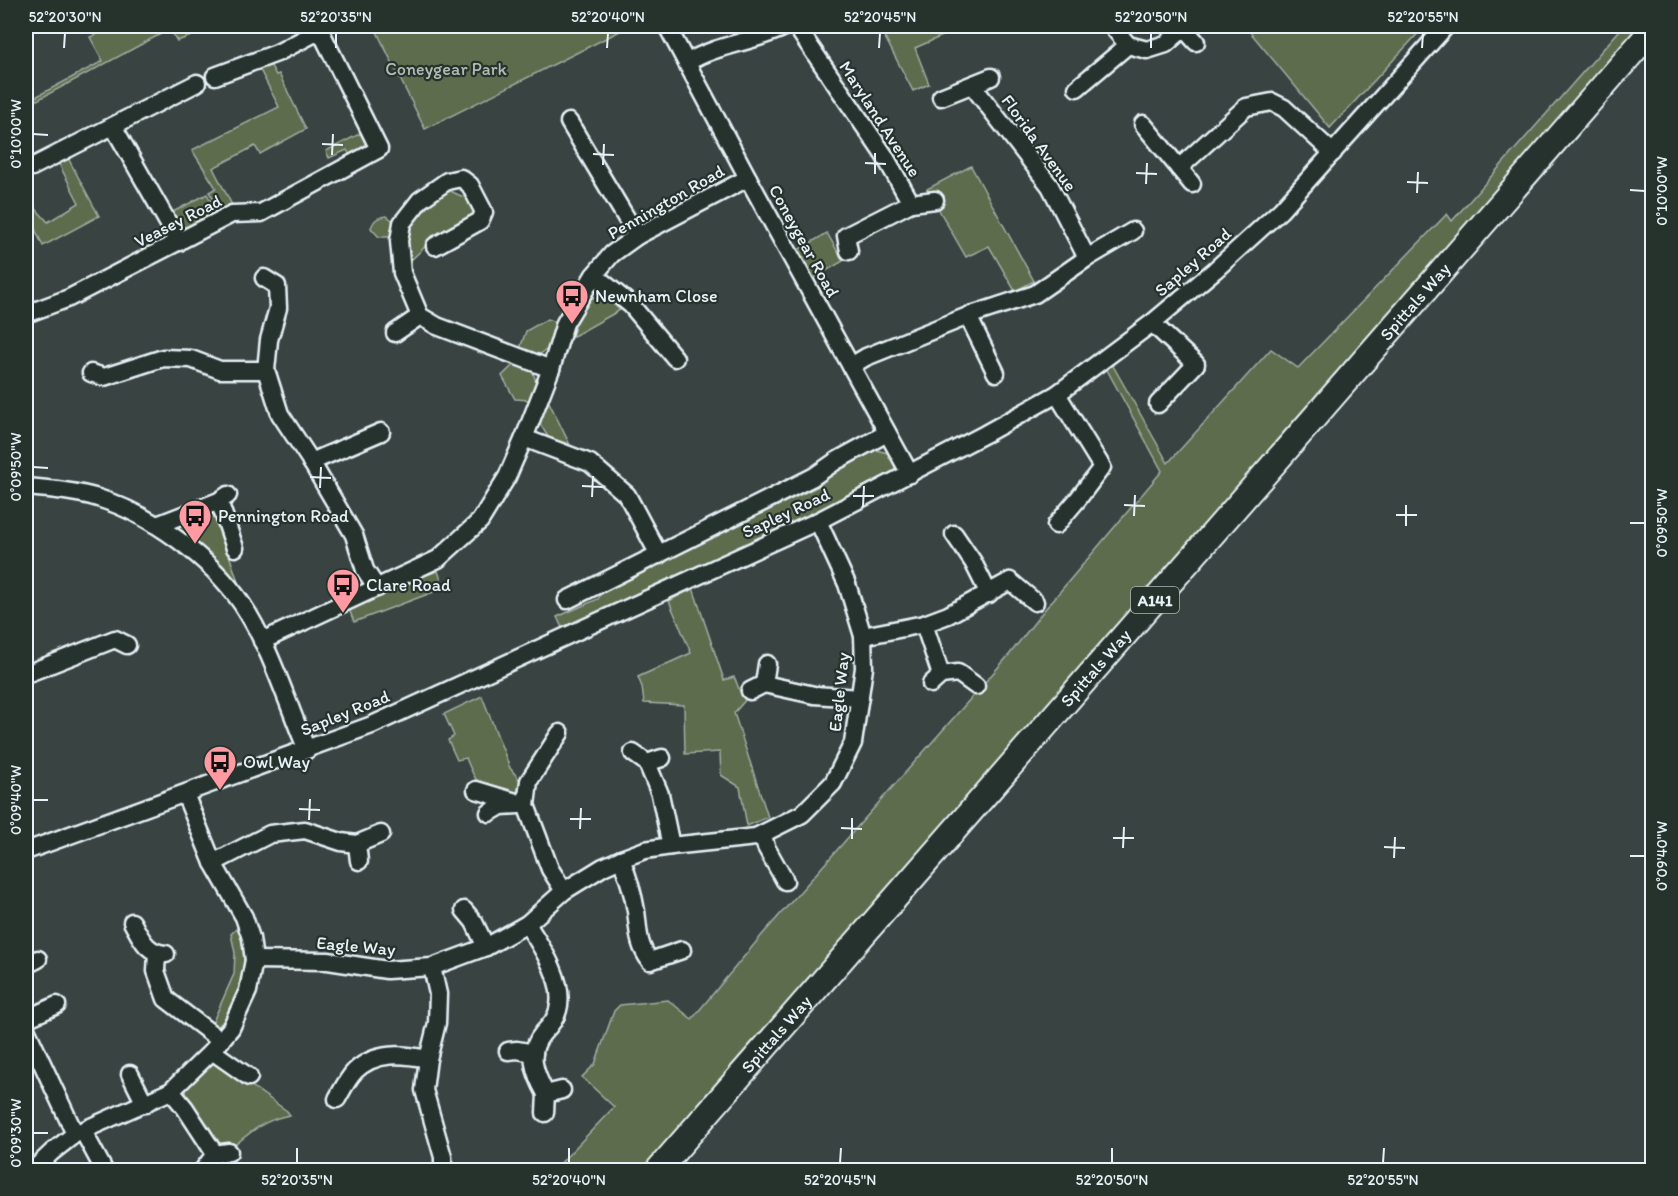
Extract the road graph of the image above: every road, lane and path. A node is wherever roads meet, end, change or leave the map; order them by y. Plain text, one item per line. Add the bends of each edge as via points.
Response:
1 (667, 26) edge
2 (787, 26) edge
3 (796, 26) edge
4 (1112, 26) edge
5 (1446, 26) edge
6 (1183, 27) edge
7 (319, 28) edge
8 (1653, 30) edge
9 (1196, 42) dead end
10 (1128, 45) junction
11 (688, 62) junction
12 (215, 76) dead end
13 (991, 77) dead end
14 (197, 83) dead end
15 (972, 85) junction
16 (1077, 88) dead end
17 (941, 97) dead end
18 (569, 122) dead end
19 (1143, 124) dead end
20 (113, 126) junction
21 (1333, 153) junction
22 (32, 166) dead end
23 (1179, 168) junction
24 (748, 178) junction
25 (1192, 184) dead end
26 (935, 201) dead end
27 (911, 203) junction
28 (1133, 231) dead end
29 (637, 236) junction
30 (179, 242) junction
31 (435, 246) dead end
32 (849, 251) dead end
33 (1087, 258) junction
34 (594, 275) junction
35 (264, 278) dead end
36 (26, 314) edge
37 (420, 316) junction
38 (968, 316) junction
39 (1152, 323) junction
40 (395, 333) dead end
41 (675, 358) dead end
42 (851, 366) junction
43 (551, 369) junction
44 (266, 370) junction
45 (91, 373) dead end
46 (996, 373) dead end
47 (1057, 394) junction
48 (1158, 404) dead end
49 (381, 432) dead end
50 (887, 433) junction
51 (524, 438) junction
52 (312, 462) junction
53 (910, 474) junction
54 (26, 487) edge
55 (818, 521) junction
56 (157, 525) junction
57 (1056, 525) dead end
58 (954, 534) dead end
59 (235, 548) dead end
60 (659, 555) junction
61 (377, 588) junction
62 (989, 594) junction
63 (567, 600) dead end
64 (1035, 602) dead end
65 (924, 624) junction
66 (863, 636) junction
67 (262, 640) junction
68 (127, 645) dead end
69 (767, 664) dead end
70 (26, 674) edge
71 (976, 686) dead end
72 (860, 698) junction
73 (560, 733) dead end
74 (307, 750) junction
75 (633, 753) dead end
76 (476, 790) dead end
77 (185, 794) junction
78 (526, 805) junction
79 (489, 813) dead end
80 (381, 834) dead end
81 (763, 835) junction
82 (357, 844) junction
83 (671, 846) junction
84 (26, 851) edge
85 (621, 859) junction
86 (359, 861) dead end
87 (213, 863) junction
88 (785, 876) dead end
89 (564, 891) junction
90 (461, 909) dead end
91 (132, 922) dead end
92 (527, 924) junction
93 (486, 947) junction
94 (682, 950) dead end
95 (254, 960) junction
96 (432, 967) junction
97 (57, 1005) dead end
98 (26, 1019) edge
99 (26, 1029) edge
100 (216, 1046) junction
101 (508, 1051) dead end
102 (534, 1053) junction
103 (428, 1059) junction
104 (130, 1074) dead end
105 (249, 1077) dead end
106 (338, 1088) dead end
107 (171, 1091) junction
108 (145, 1104) junction
109 (545, 1113) dead end
110 (79, 1132) junction
111 (33, 1170) edge
112 (104, 1170) edge
113 (203, 1170) edge
114 (443, 1170) edge
115 (658, 1170) edge

1 - 11 street, Coneygear Road
2 - 11 street
3 - 27 street, Maryland Avenue via 884,155
4 - 10 street
5 - 21 street, Sapley Road
6 - 9 street
6 - 10 street via 1166,44 1147,50
7 - 12 street via 276,52
7 - 30 street, Veasey Road via 379,149 261,213 232,214
8 - 115 highway, Spittals Way / A141
10 - 16 street
11 - 24 street, Coneygear Road
13 - 15 street, Florida Avenue
14 - 20 street
15 - 17 street, Florida Avenue
15 - 33 street, Florida Avenue via 1050,186
18 - 29 street
19 - 23 street
20 - 22 street
20 - 30 street
21 - 23 street via 1284,108 1272,102 1246,106
21 - 39 street, Sapley Road via 1281,210
23 - 25 street
24 - 29 street, Pennington Road
24 - 42 street, Coneygear Road
26 - 27 street, Maryland Avenue
27 - 32 street, Maryland Avenue via 846,236
28 - 33 street
29 - 34 street, Pennington Road via 612,254
30 - 36 street, Veasey Road via 69,298
31 - 37 street via 480,220 484,212 470,185 461,178 447,181 420,200 402,223 402,273
33 - 38 street via 1035,294
34 - 41 street via 630,305
34 - 43 street, Pennington Road via 565,323
35 - 44 street via 277,286 278,308
37 - 40 street
37 - 43 street via 436,326
38 - 42 street
38 - 46 street
39 - 47 street, Sapley Road
39 - 48 street via 1196,364
42 - 50 street, Coneygear Road
43 - 51 street, Pennington Road
44 - 45 street via 220,370 190,359 163,358 104,377
44 - 52 street via 280,414
47 - 53 street, Sapley Road
47 - 57 street via 1107,465
49 - 52 street
50 - 53 street, Coneygear Road
50 - 60 street, Sapley Road via 813,477
51 - 60 street via 590,463 620,488
51 - 61 street, Pennington Road via 507,477 480,521 438,559
52 - 61 street via 354,535 365,570
53 - 55 street, Sapley Road
54 - 56 street via 97,497
55 - 66 street, Eagle Way via 847,584
55 - 74 street, Sapley Road via 372,725
56 - 59 street via 224,498
56 - 67 street via 225,582
58 - 62 street
60 - 63 street, Sapley Road
61 - 67 street, Pennington Road
62 - 64 street via 1010,581
62 - 65 street
65 - 66 street
65 - 71 street via 936,679 958,674
66 - 72 street, Eagle Way
67 - 74 street
68 - 70 street via 115,639
69 - 72 street via 757,688
72 - 81 street, Eagle Way via 853,743 833,783 802,814
73 - 78 street via 529,780
74 - 77 street, Sapley Road
75 - 83 street via 654,760
76 - 78 street
77 - 84 street, Sapley Road
77 - 87 street
78 - 79 street via 501,806
78 - 89 street via 550,869
80 - 82 street
81 - 83 street, Eagle Way
81 - 88 street via 766,847
82 - 86 street
82 - 87 street via 305,830 270,834
83 - 85 street, Eagle Way
85 - 89 street, Eagle Way
85 - 94 street via 628,875 640,947 650,961
87 - 95 street via 244,917
89 - 92 street, Eagle Way
90 - 93 street via 474,922
91 - 100 street via 146,946 162,953 156,971 166,999
92 - 93 street, Eagle Way
92 - 102 street via 549,959 558,988 559,1009 538,1039
93 - 96 street, Eagle Way
95 - 96 street, Eagle Way via 328,962 387,970
95 - 100 street via 248,991 231,1028
96 - 103 street via 438,994 437,1023
97 - 98 street
99 - 110 street
100 - 105 street
100 - 107 street
101 - 102 street
102 - 109 street via 534,1070 554,1092
103 - 106 street via 401,1054 375,1058 354,1071
103 - 114 street via 424,1090
104 - 108 street
107 - 108 street
107 - 113 street via 222,1153
108 - 110 street
110 - 111 street
110 - 112 street

